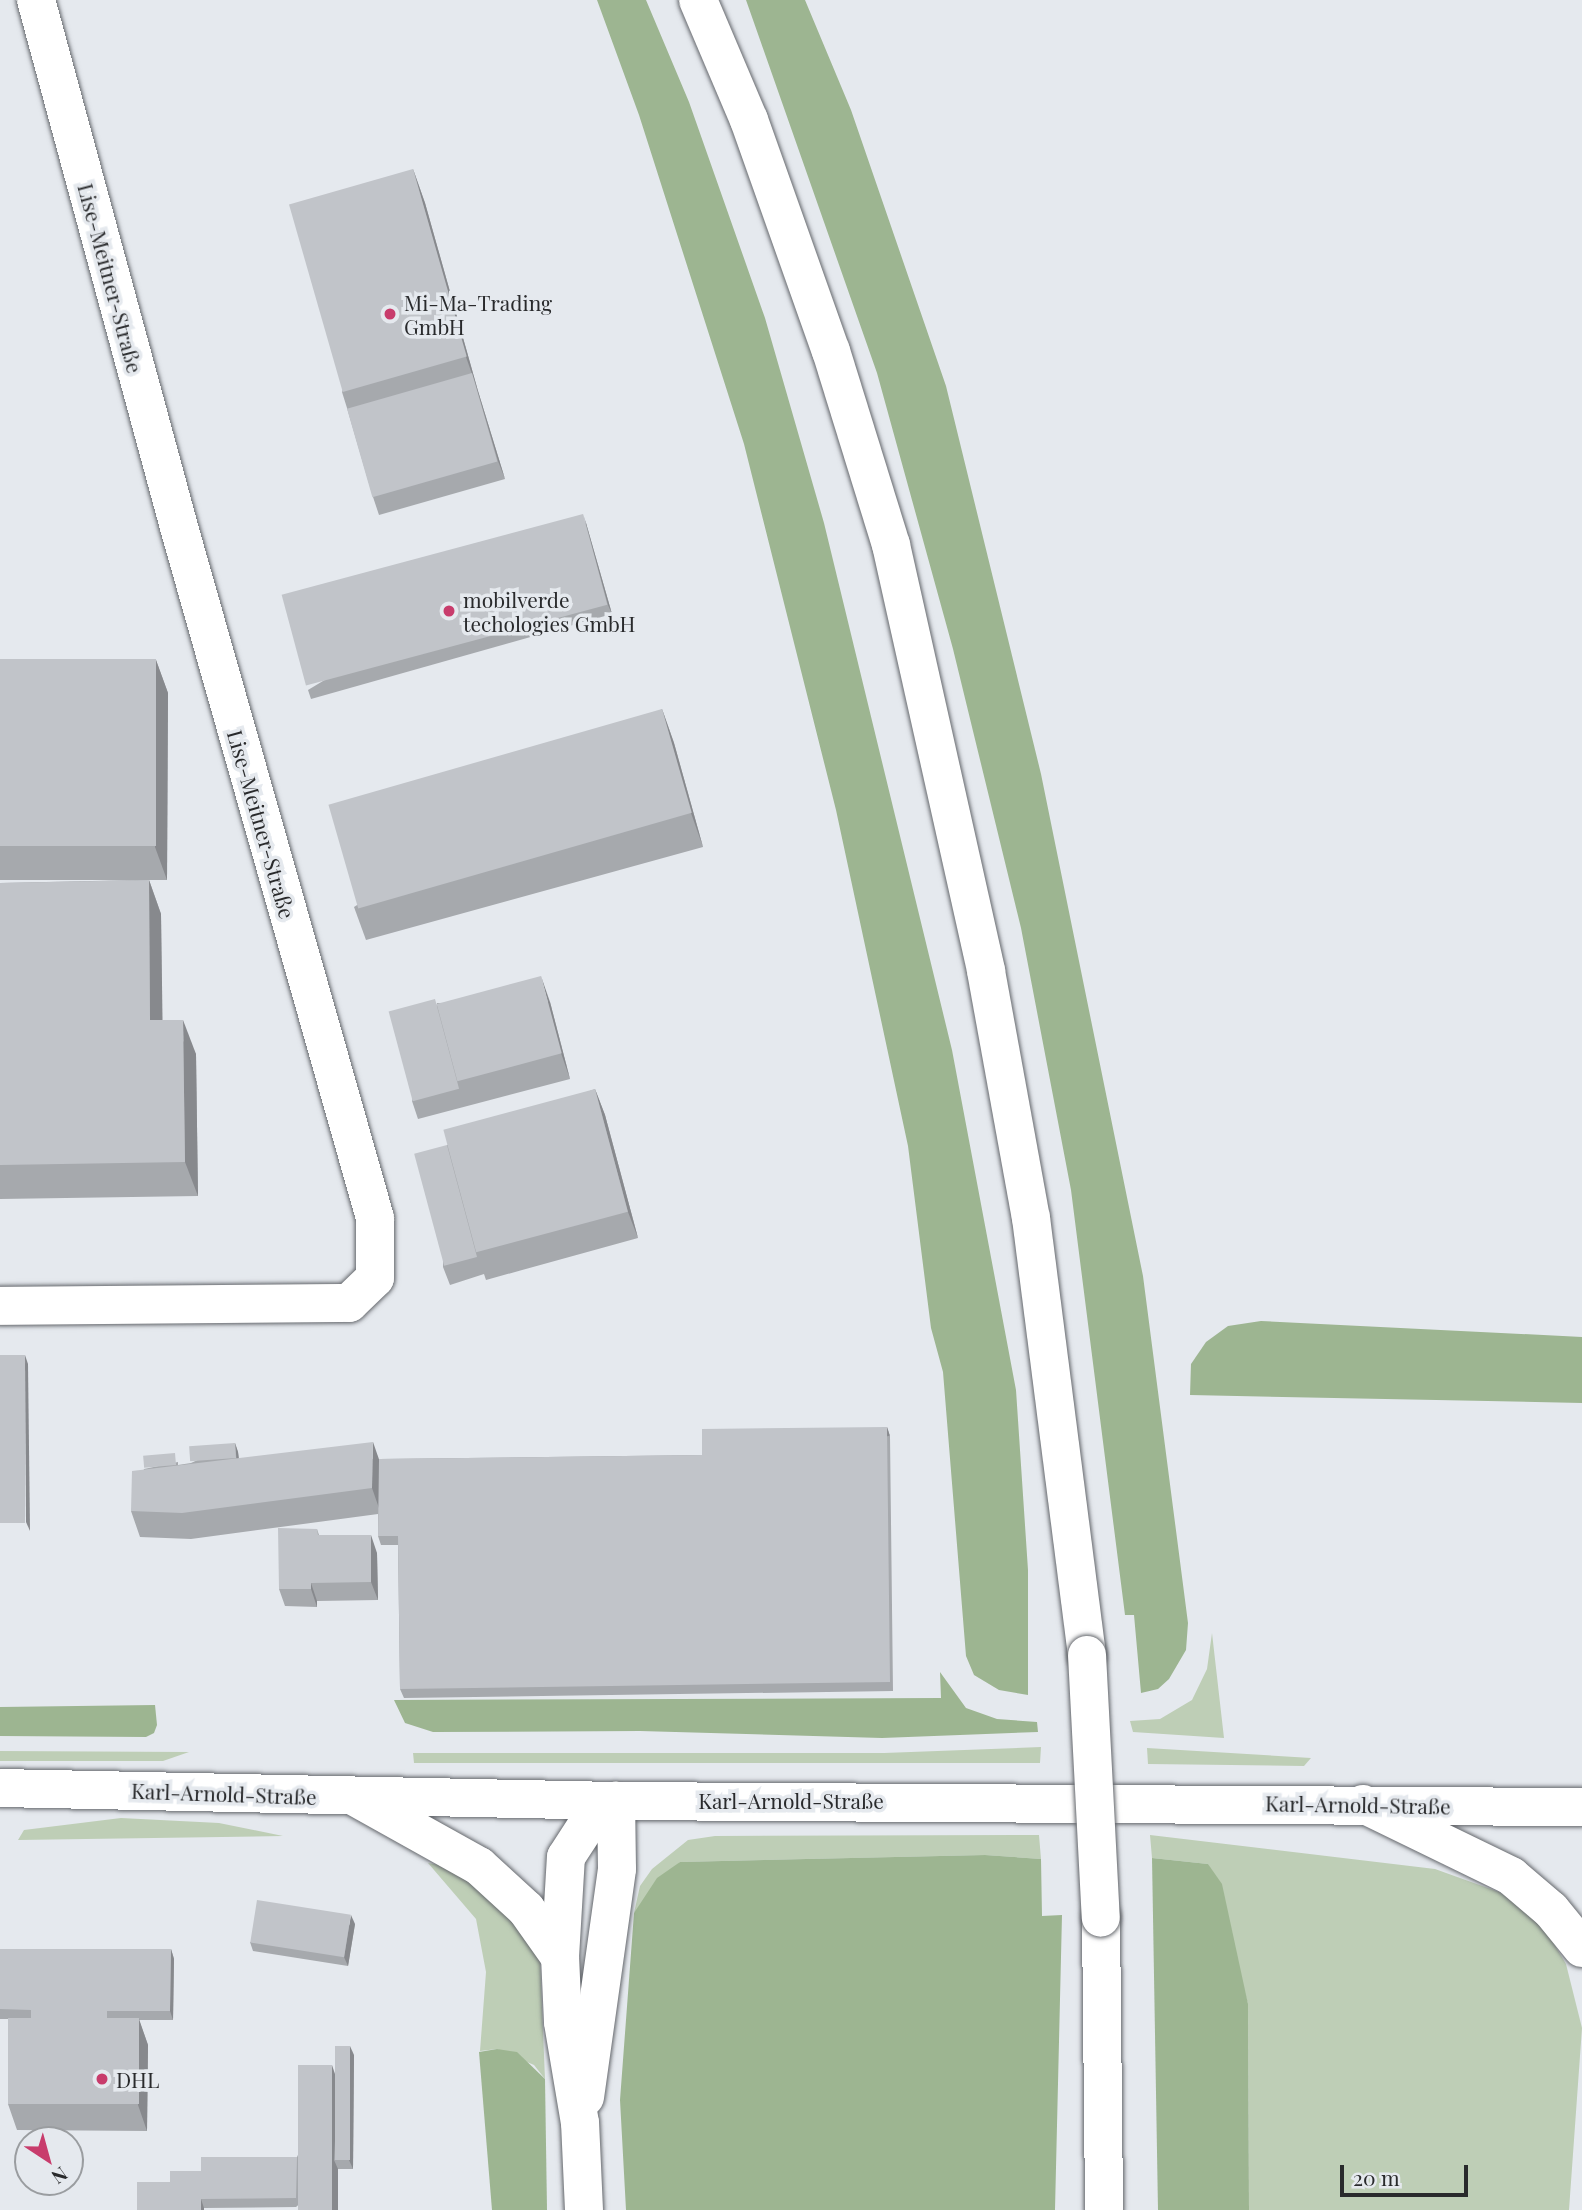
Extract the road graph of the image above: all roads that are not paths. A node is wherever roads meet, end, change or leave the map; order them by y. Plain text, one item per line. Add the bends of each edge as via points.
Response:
1 (36, 0) edge
2 (698, 0) edge
3 (0, 1306) edge
4 (0, 1788) edge
5 (355, 1797) junction
6 (616, 1801) junction
7 (1363, 1804) junction
8 (1582, 1807) edge
9 (1582, 1948) edge
10 (560, 1957) junction
11 (580, 2123) junction
12 (584, 2210) edge
13 (1104, 2210) edge

1 - 3 main road, Lise-Meitner-Straße via 374,1218 375,1278 349,1303
2 - 13 main road, bridge via 749,120 831,351 891,545 986,971 1031,1218 1087,1655 1101,1917
4 - 5 main road, Karl-Arnold-Straße
5 - 6 main road, Karl-Arnold-Straße
5 - 10 main road via 479,1866 526,1909
6 - 7 main road, Karl-Arnold-Straße
6 - 10 main road via 587,1825 566,1857
6 - 11 main road via 615,1882
7 - 8 main road, Karl-Arnold-Straße
7 - 9 main road via 1511,1877 1551,1910
10 - 11 main road via 563,2022
11 - 12 main road

